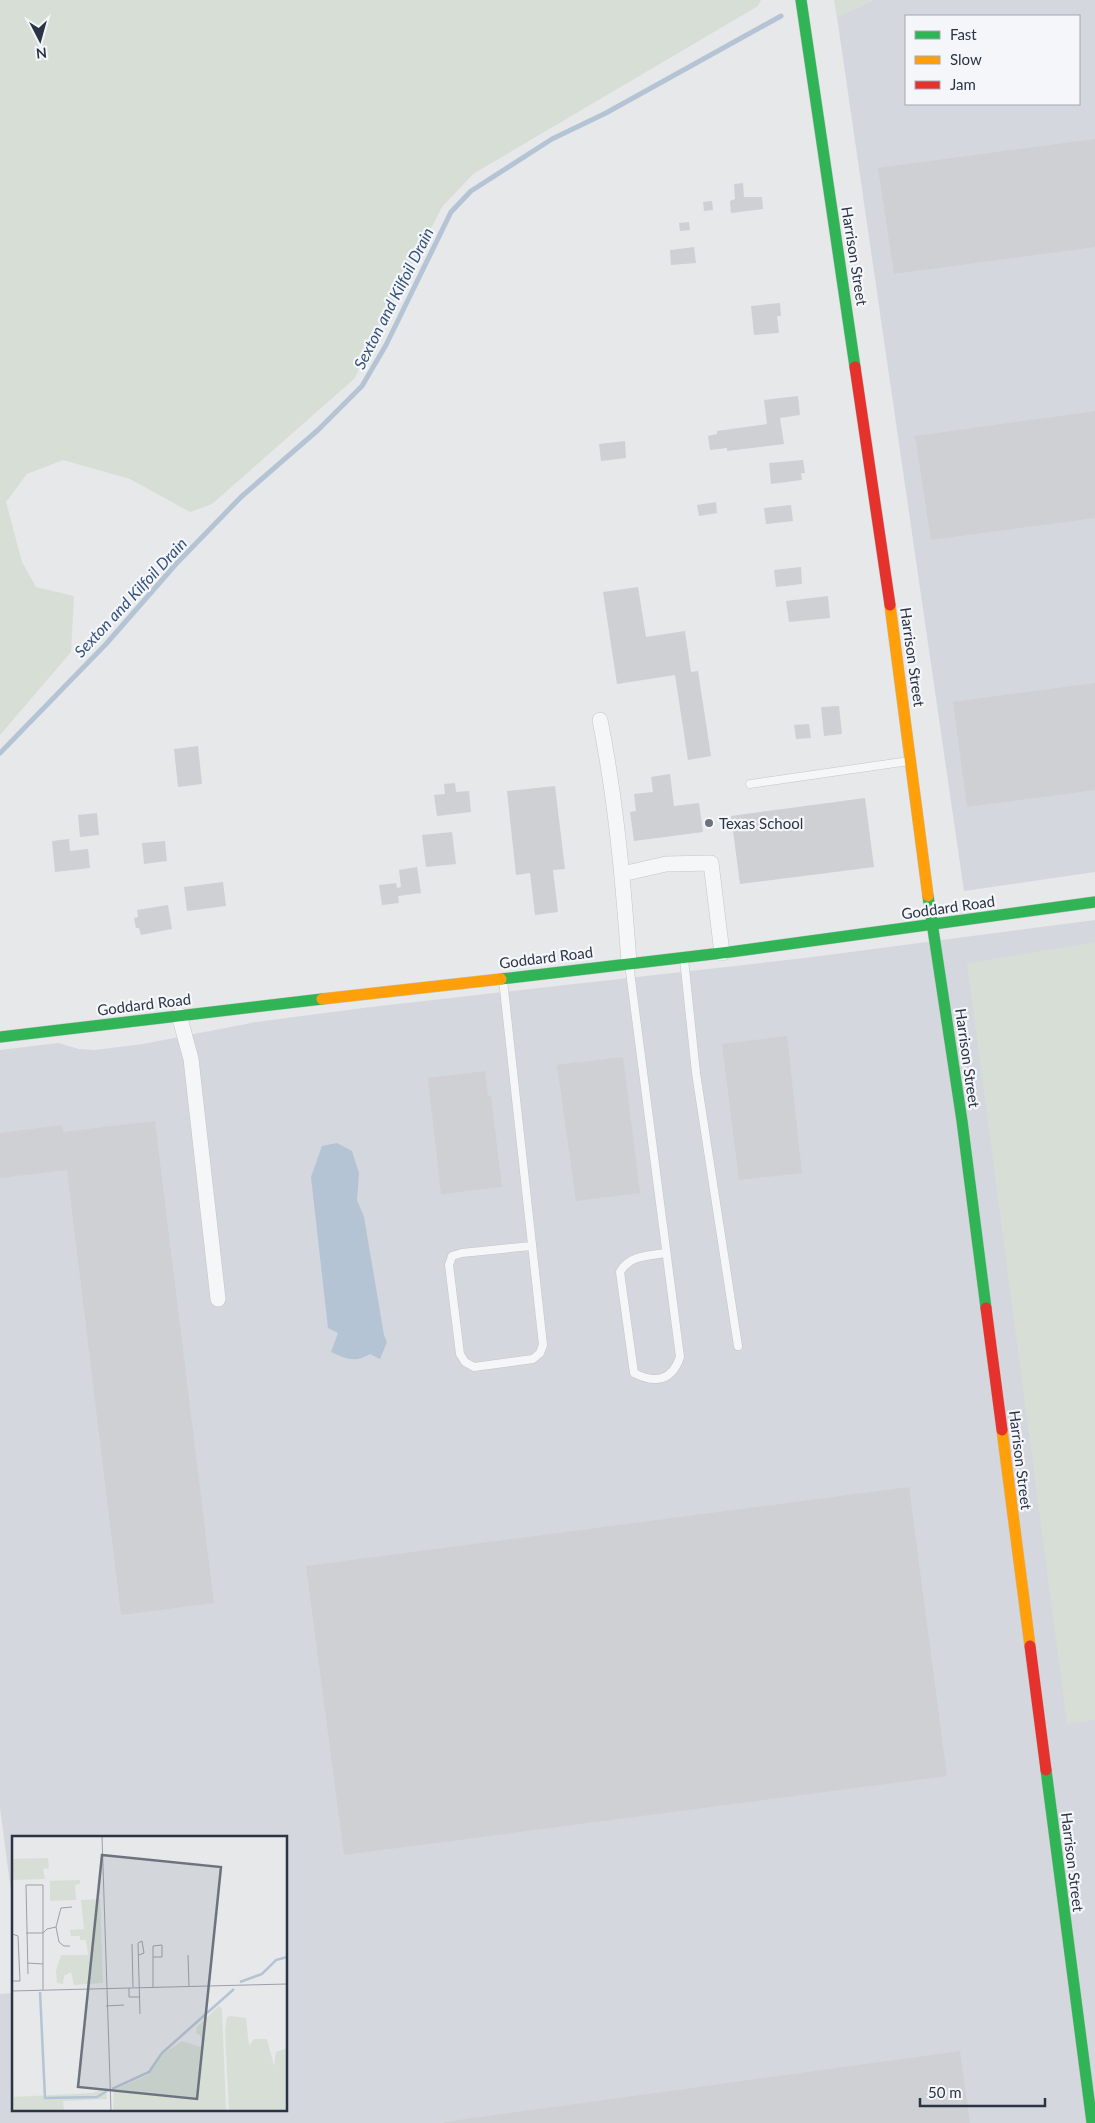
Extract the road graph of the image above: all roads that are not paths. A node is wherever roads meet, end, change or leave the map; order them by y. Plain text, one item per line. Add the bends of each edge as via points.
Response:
1 (801, 0) edge
2 (600, 720) dead end
3 (911, 761) junction
4 (750, 784) dead end
5 (622, 874) junction
6 (1095, 902) edge
7 (933, 924) junction
8 (722, 952) junction
9 (684, 956) junction
10 (629, 962) junction
11 (503, 977) junction
12 (179, 1015) junction
13 (0, 1036) edge
14 (531, 1246) junction
15 (666, 1253) junction
16 (218, 1299) dead end
17 (738, 1346) dead end
18 (1092, 2123) edge

1 - 3 street, Harrison Street via 842,261
2 - 5 street
3 - 4 lane
3 - 7 street, Harrison Street
5 - 8 street via 666,864 711,863
5 - 10 street
6 - 7 street, Goddard Road
7 - 8 street, Goddard Road
7 - 18 street, Harrison Street via 962,1122
8 - 9 street, Goddard Road
9 - 10 street, Goddard Road
9 - 17 lane via 696,1073
10 - 11 street, Goddard Road
10 - 15 lane
11 - 12 street, Goddard Road
11 - 14 lane
12 - 13 street, Goddard Road
12 - 16 street via 191,1059
14 - 14 lane via 543,1345 540,1353 533,1359 474,1366 465,1362 458,1344 449,1265 452,1256
15 - 15 lane via 680,1357 676,1370 667,1376 648,1380 634,1373 620,1272 625,1263 635,1258

